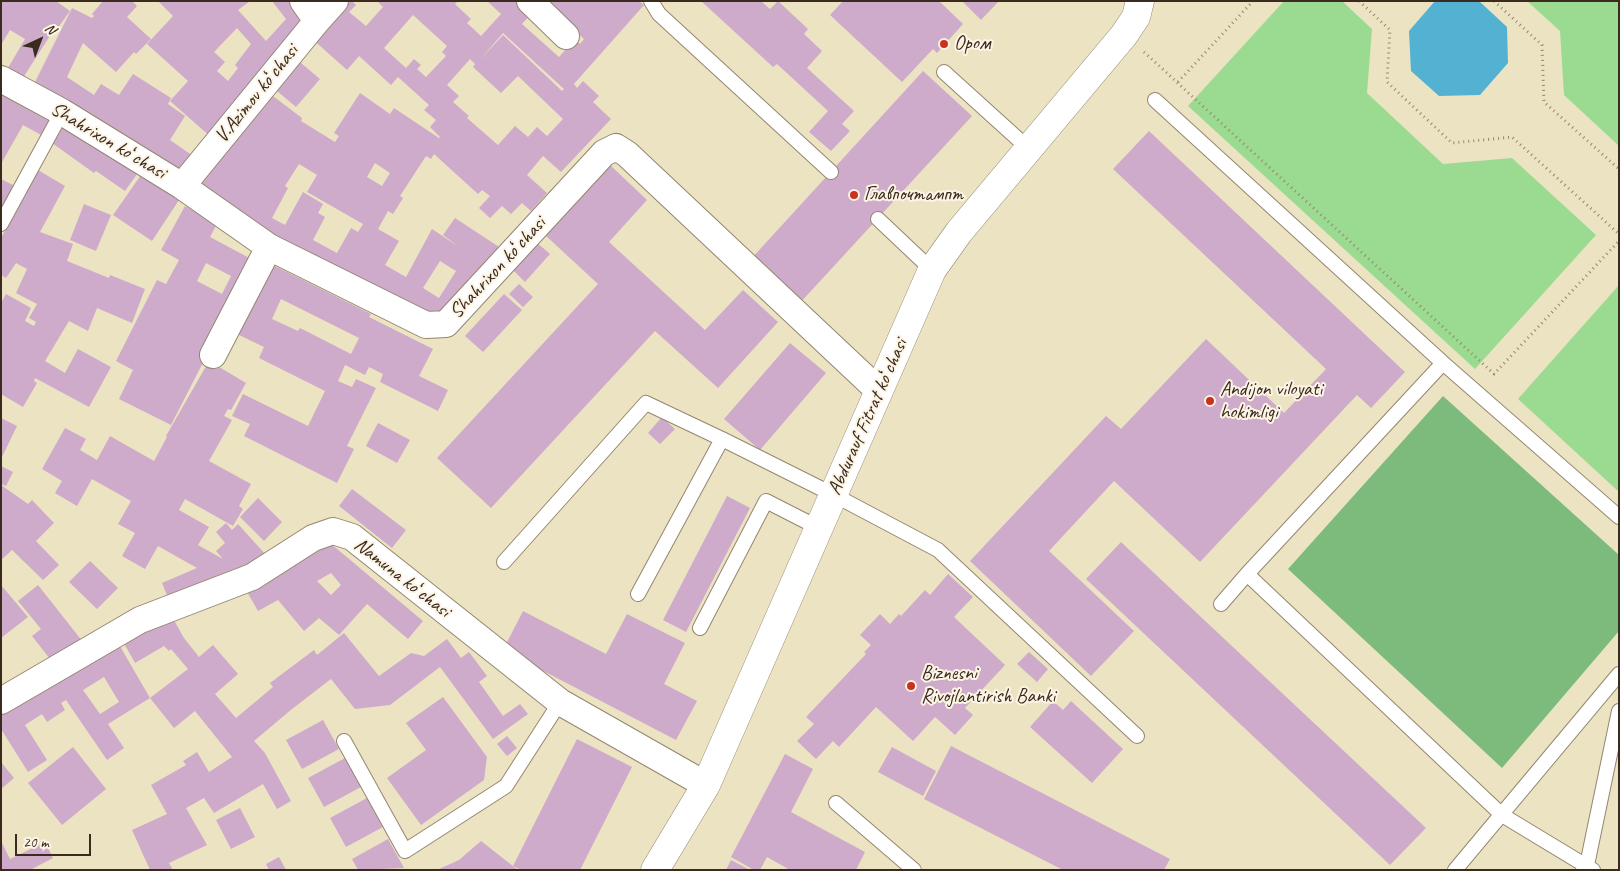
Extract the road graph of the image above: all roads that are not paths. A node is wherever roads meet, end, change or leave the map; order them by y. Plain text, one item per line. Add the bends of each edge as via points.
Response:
1 (335, 1) edge
2 (530, 1) edge
3 (651, 1) edge
4 (1140, 1) edge
5 (310, 11) edge
6 (566, 36) dead end
7 (944, 72) dead end
8 (1, 79) edge
9 (1155, 100) dead end
10 (62, 112) junction
11 (1029, 149) junction
12 (831, 172) dead end
13 (182, 186) junction
14 (878, 219) dead end
15 (1, 224) edge
16 (269, 247) junction
17 (932, 270) junction
18 (213, 355) dead end
19 (1443, 363) junction
20 (879, 391) junction
21 (722, 439) junction
22 (834, 495) junction
23 (1619, 518) edge
24 (819, 528) junction
25 (504, 562) dead end
26 (1247, 574) junction
27 (638, 594) dead end
28 (1221, 604) dead end
29 (700, 628) dead end
30 (1619, 674) edge
31 (1, 701) edge
32 (560, 702) junction
33 (1619, 711) edge
34 (1137, 736) dead end
35 (344, 741) dead end
36 (706, 785) junction
37 (836, 803) dead end
38 (1502, 815) junction
39 (1588, 868) edge
40 (655, 870) edge
41 (914, 870) edge
42 (1455, 870) edge

1 - 5 street, V.Аzimov koʻchasi
2 - 6 street
3 - 12 lane via 659,14
4 - 11 main road, Abdurauf Fitrat koʻchasi via 1136,17 1124,35
5 - 13 street, V.Аzimov koʻchasi
7 - 11 lane
8 - 10 street, Shahrixon koʻchasi
9 - 19 lane
10 - 13 street, Shahrixon koʻchasi
10 - 15 lane
11 - 17 main road, Abdurauf Fitrat koʻchasi via 959,232
13 - 16 street, Shahrixon koʻchasi
14 - 17 lane
16 - 18 street
16 - 20 street, Shahrixon koʻchasi via 426,325 446,324 604,153 616,147
17 - 20 main road, Abdurauf Fitrat koʻchasi
19 - 23 lane
19 - 26 lane
20 - 22 main road, Abdurauf Fitrat koʻchasi
21 - 22 lane
21 - 25 lane via 646,403
21 - 27 lane
22 - 24 main road, Abdurauf Fitrat koʻchasi
22 - 34 lane via 938,550
24 - 29 lane via 766,500
24 - 36 main road, Abdurauf Fitrat koʻchasi
26 - 28 lane
26 - 38 lane
30 - 38 lane
31 - 32 street, Namuna koʻchasi via 140,620 252,577 313,538 333,531 352,537
32 - 35 lane via 506,786 405,851
32 - 36 street, Namuna koʻchasi
33 - 39 lane
36 - 40 main road, Abdurauf Fitrat koʻchasi
37 - 41 lane
38 - 39 lane
38 - 42 lane

